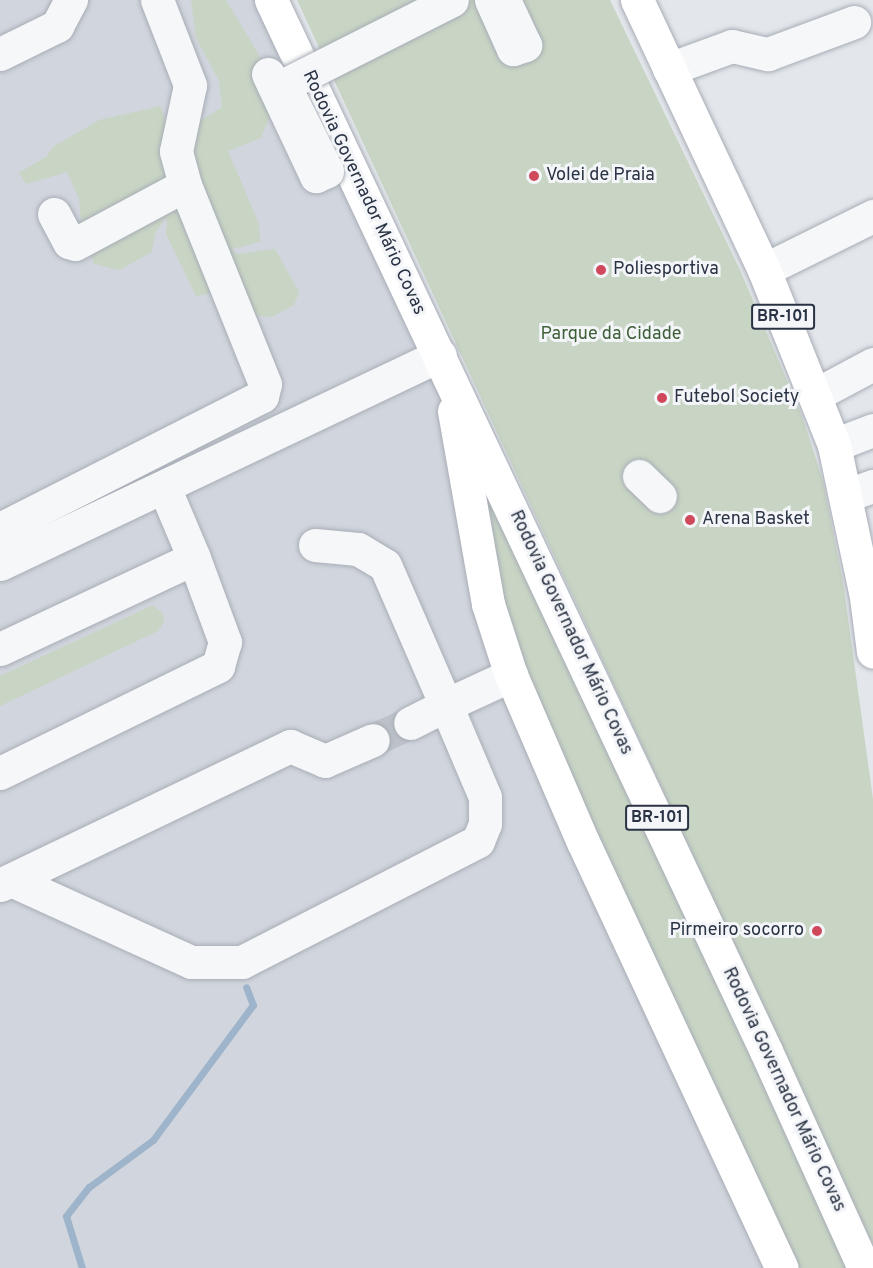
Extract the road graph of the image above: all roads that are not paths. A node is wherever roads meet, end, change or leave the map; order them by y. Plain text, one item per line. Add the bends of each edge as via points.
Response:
1 (71, 0) edge
2 (157, 0) edge
3 (271, 0) edge
4 (452, 0) edge
5 (491, 0) edge
6 (504, 0) edge
7 (637, 0) edge
8 (854, 22) dead end
9 (0, 54) edge
10 (287, 64) junction
11 (669, 69) junction
12 (185, 185) junction
13 (54, 214) dead end
14 (873, 216) edge
15 (764, 270) junction
16 (444, 363) junction
17 (873, 364) edge
18 (815, 395) junction
19 (873, 430) edge
20 (834, 445) junction
21 (164, 487) junction
22 (859, 491) edge
23 (0, 529) edge
24 (315, 545) dead end
25 (194, 558) junction
26 (0, 564) edge
27 (873, 646) edge
28 (0, 649) edge
29 (511, 675) junction
30 (446, 705) junction
31 (410, 723) tunnel mouth
32 (374, 740) tunnel mouth
33 (0, 774) edge
34 (6, 883) edge
35 (782, 1268) edge
36 (864, 1268) edge

1 - 9 street via 57,27
2 - 12 street via 190,85 176,151
3 - 10 highway, Rodovia Governador Mário Covas / BR-101
4 - 10 street, bridge via 284,85 327,171 316,176 268,74
5 - 6 street via 513,49 525,45
7 - 11 highway, BR-101
8 - 11 street via 768,54 732,46
10 - 16 highway, Rodovia Governador Mário Covas / BR-101
11 - 15 highway, BR-101
12 - 13 street via 75,244 69,242
12 - 23 street via 265,384 262,396
14 - 15 street
15 - 18 highway, BR-101
16 - 21 street
16 - 29 highway via 488,603
16 - 36 highway, Rodovia Governador Mário Covas / BR-101
17 - 18 street
18 - 20 highway, BR-101
19 - 20 street
20 - 22 highway, BR-101
21 - 25 street
21 - 26 street
22 - 27 highway, BR-101
24 - 30 street via 358,549 385,565
25 - 28 street
25 - 33 street via 225,642 218,666
29 - 30 street
29 - 35 highway via 583,842
30 - 31 street
30 - 34 street via 485,797 484,824 478,841 242,962 191,962
32 - 34 street via 325,761 290,746

